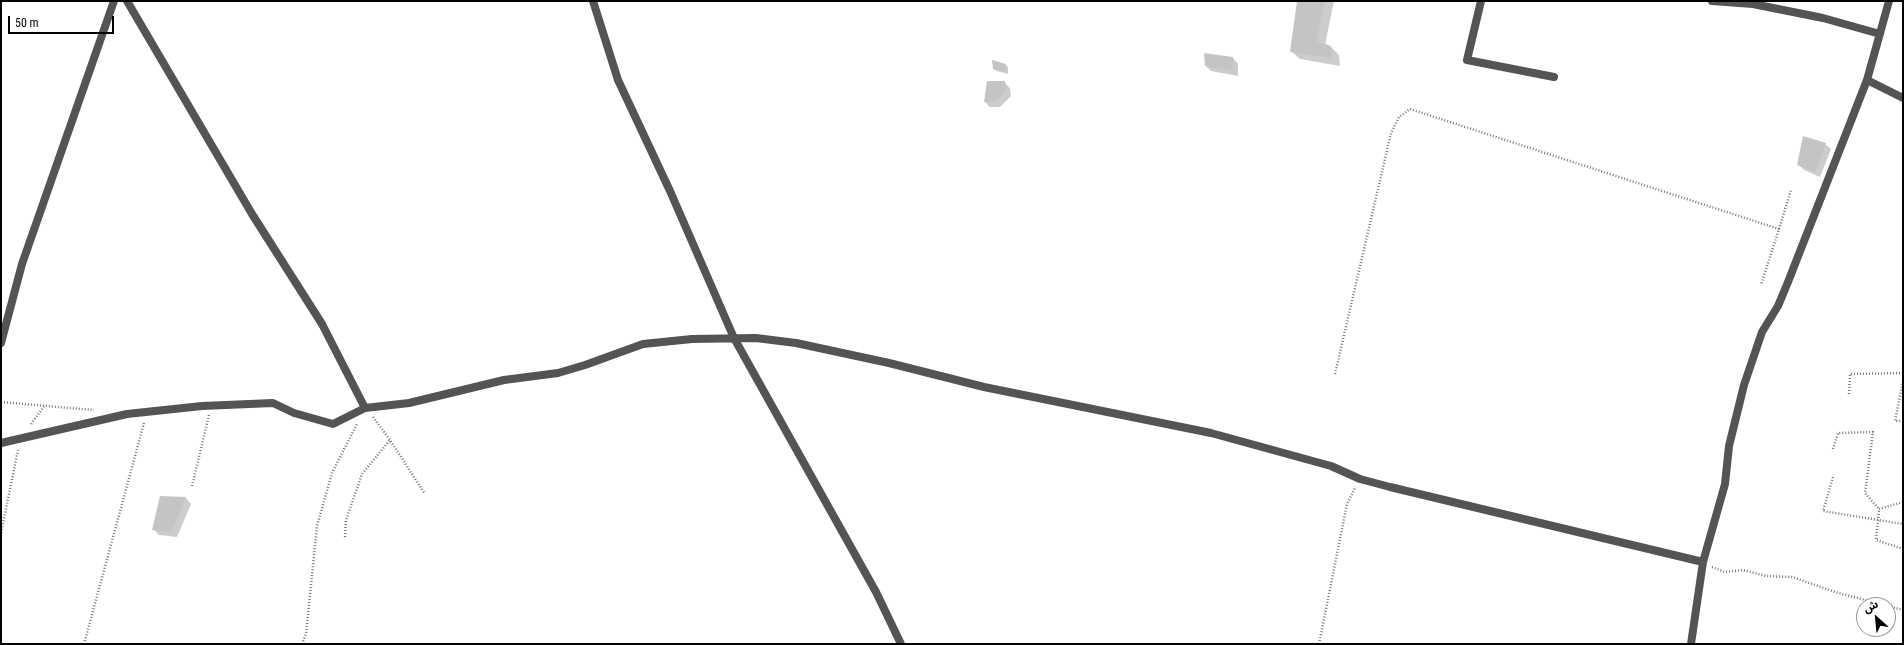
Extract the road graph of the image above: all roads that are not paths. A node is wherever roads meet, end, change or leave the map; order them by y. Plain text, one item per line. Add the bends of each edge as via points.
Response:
1 (114, 1) edge
2 (127, 1) edge
3 (592, 1) edge
4 (1481, 1) edge
5 (1712, 1) edge
6 (1889, 1) edge
7 (1880, 34) junction
8 (1554, 77) dead end
9 (1867, 80) junction
10 (1903, 98) edge
11 (734, 338) junction
12 (1, 343) edge
13 (365, 408) junction
14 (1, 443) edge
15 (1703, 562) junction
16 (901, 644) edge
17 (1691, 644) edge

1 - 12 street via 22,264
2 - 13 street via 252,214 322,324
3 - 11 street via 618,80
4 - 8 street via 1467,60
5 - 7 street via 1752,4
6 - 7 street
7 - 9 street
9 - 10 street
9 - 15 street via 1788,282 1778,306 1762,332 1753,357 1729,446 1725,484
11 - 13 street via 643,344 558,373 504,380 409,403
11 - 15 street via 796,343 984,387 1211,433 1332,466 1360,478 1484,511
11 - 16 street via 876,592
13 - 14 street via 333,424 294,413 273,403 211,405 127,414
15 - 17 street

